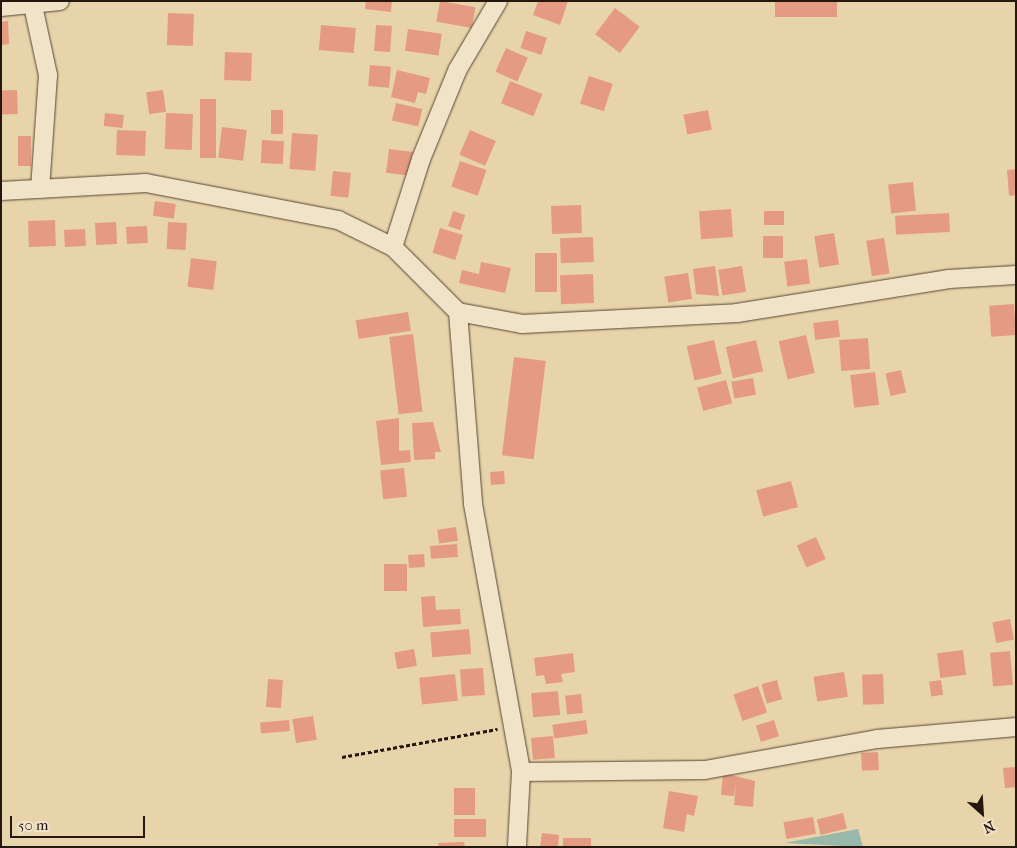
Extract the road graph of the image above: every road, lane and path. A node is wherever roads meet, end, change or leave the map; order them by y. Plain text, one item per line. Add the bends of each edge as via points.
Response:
1 (60, 1) edge
2 (498, 1) edge
3 (33, 2) edge
4 (1, 7) edge
5 (40, 189) junction
6 (1, 192) edge
7 (393, 247) junction
8 (1016, 275) edge
9 (458, 312) junction
10 (513, 726) junction
11 (1016, 727) edge
12 (342, 757) dead end
13 (521, 772) junction
14 (518, 847) edge

1 - 3 street
2 - 7 street via 458,69 421,159
3 - 4 street
3 - 5 street via 48,75
5 - 6 street
5 - 7 street via 146,183 338,220
7 - 9 street
8 - 9 street via 949,279 737,313 522,324
9 - 10 street via 473,504
10 - 12 path
10 - 13 street
11 - 13 street via 877,739 705,770
13 - 14 street

